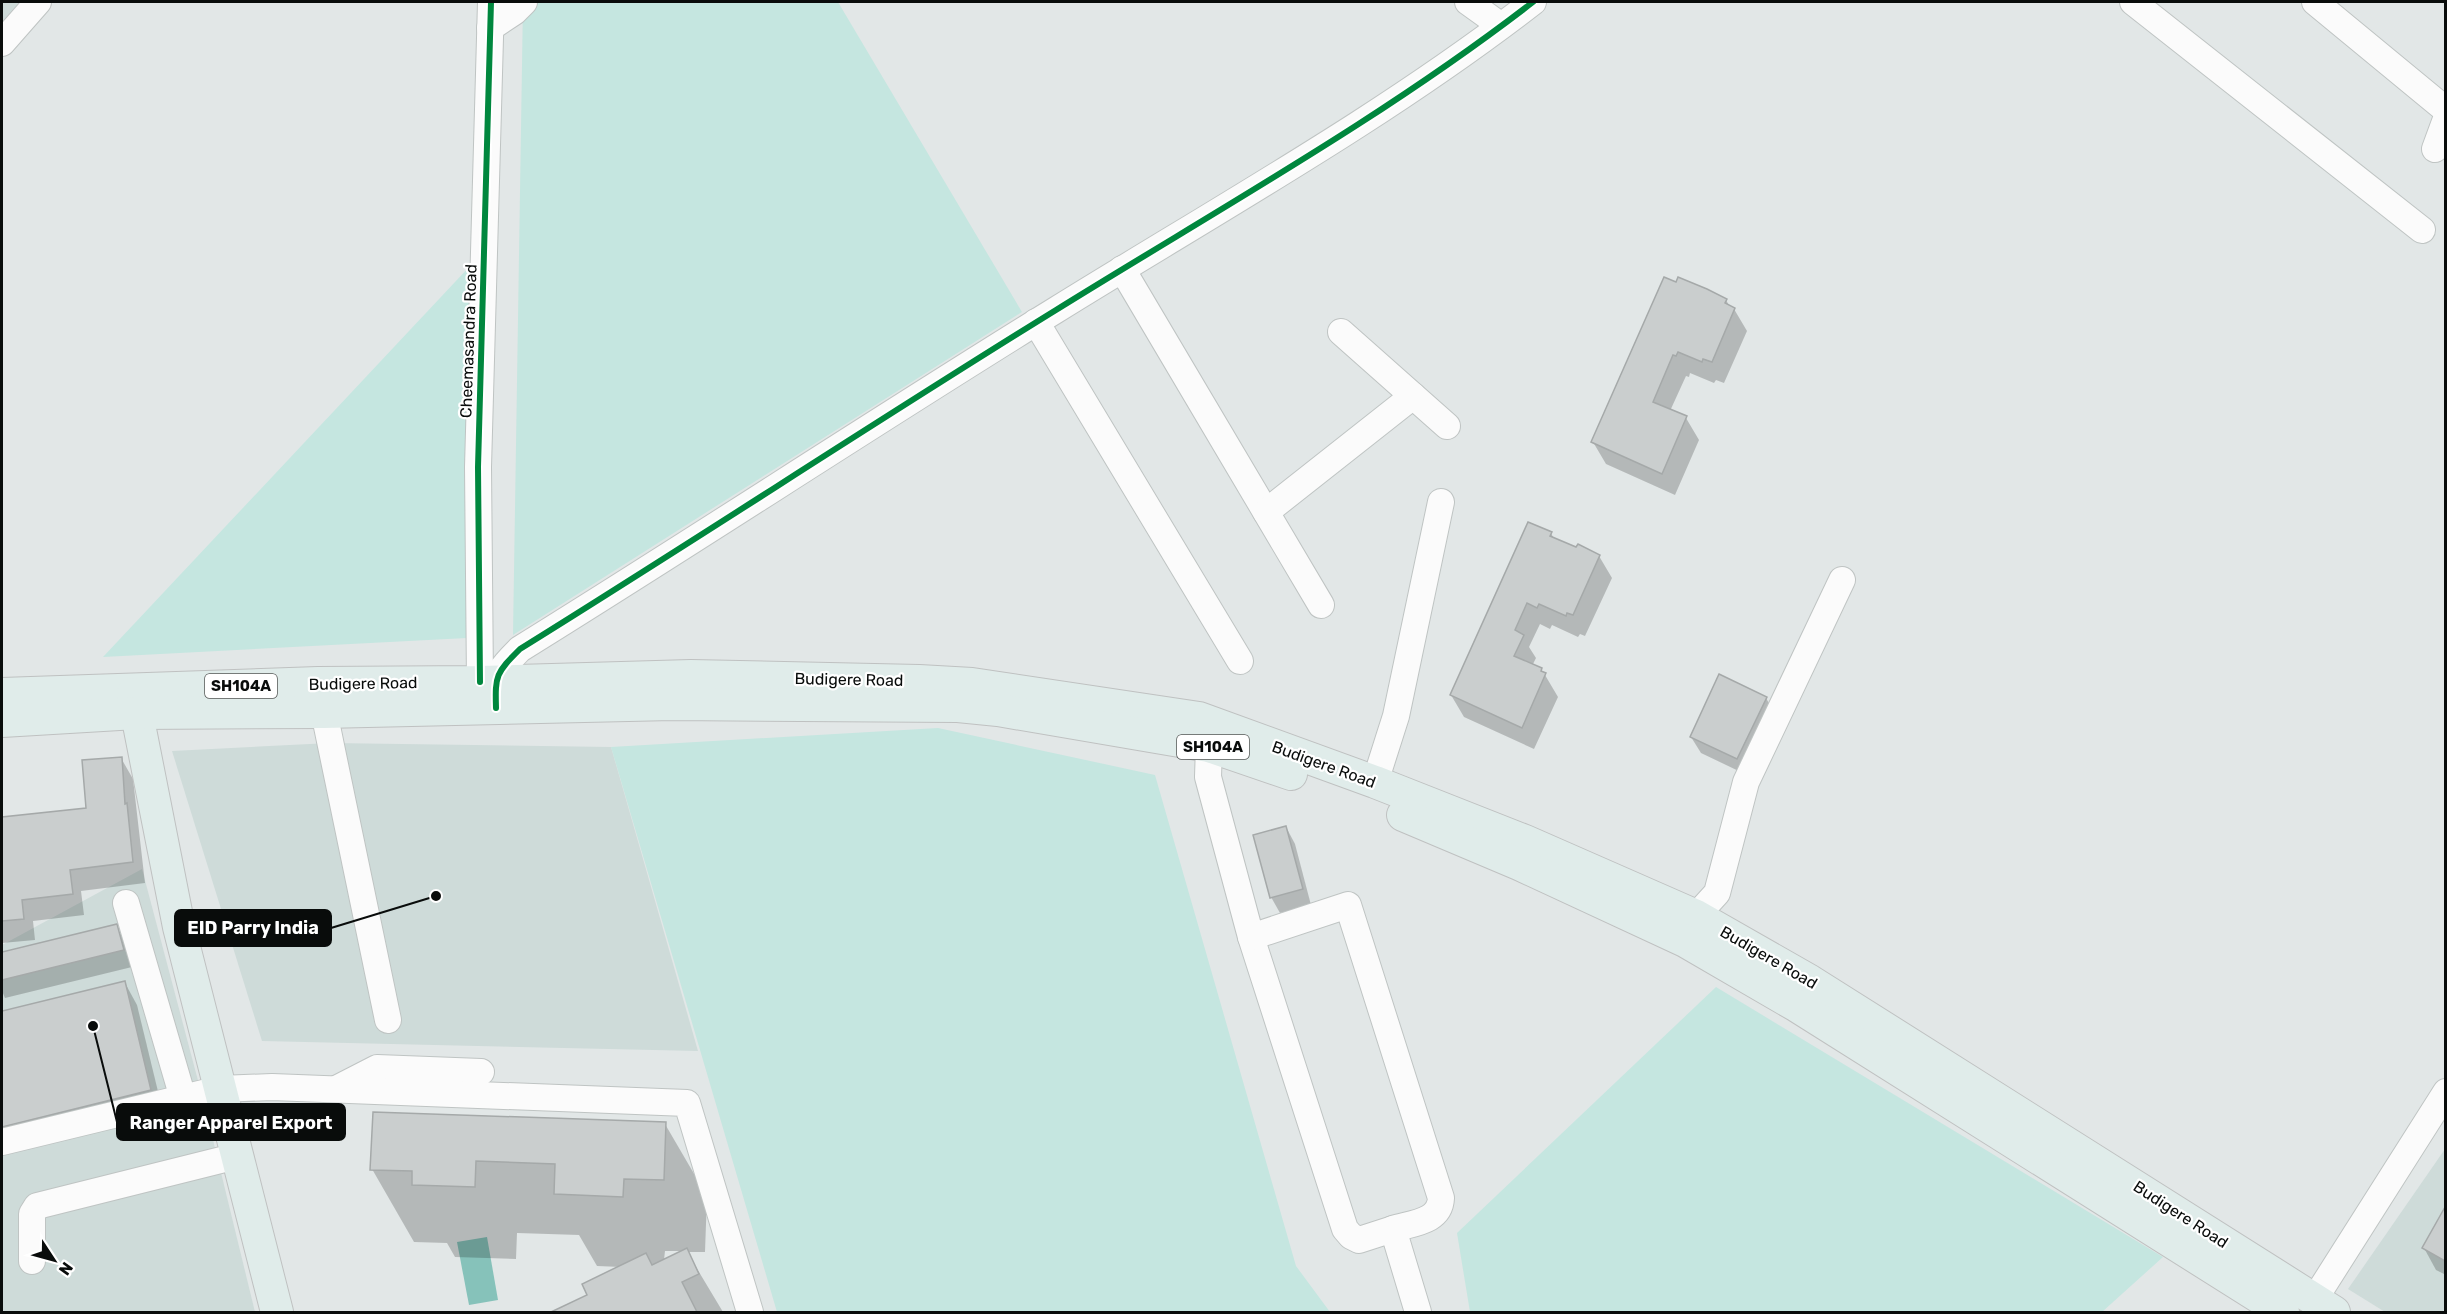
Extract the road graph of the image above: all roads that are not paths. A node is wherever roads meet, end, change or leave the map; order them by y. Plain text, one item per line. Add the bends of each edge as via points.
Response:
1 (38, 2) edge
2 (491, 2) edge
3 (524, 2) edge
4 (1468, 2) edge
5 (1533, 2) edge
6 (2133, 2) edge
7 (2315, 2) edge
8 (1500, 25) junction
9 (490, 28) junction
10 (2, 43) edge
11 (2445, 110) edge
12 (2445, 119) edge
13 (2435, 149) dead end
14 (2422, 230) dead end
15 (1122, 269) junction
16 (1036, 322) junction
17 (1341, 332) dead end
18 (1413, 396) junction
19 (1447, 426) dead end
20 (1441, 502) dead end
21 (1266, 512) junction
22 (1842, 580) dead end
23 (1321, 604) dead end
24 (1240, 660) dead end
25 (490, 690) junction
26 (2, 694) edge
27 (134, 701) junction
28 (324, 712) junction
29 (2, 721) edge
30 (1209, 746) junction
31 (1375, 782) junction
32 (126, 903) dead end
33 (1696, 916) junction
34 (1251, 937) junction
35 (388, 1020) dead end
36 (481, 1072) dead end
37 (220, 1089) junction
38 (335, 1089) junction
39 (2445, 1092) edge
40 (183, 1098) junction
41 (2, 1142) edge
42 (237, 1156) junction
43 (1393, 1229) junction
44 (32, 1261) dead end
45 (2324, 1306) edge
46 (277, 1312) edge
47 (750, 1312) edge
48 (1418, 1312) edge
49 (2283, 1312) edge

1 - 10 street
2 - 9 street, Cheemasandra Road
3 - 9 street
4 - 8 street
5 - 8 street
6 - 14 street
7 - 11 street
8 - 15 street via 1308,157
9 - 25 street, Cheemasandra Road via 478,467
12 - 13 street
15 - 16 street
15 - 21 street
16 - 24 street
16 - 25 street via 520,650 506,663
17 - 18 street
18 - 19 street
18 - 21 street
20 - 31 street via 1396,716
21 - 23 street
22 - 33 street via 1746,782 1717,893
25 - 27 main road, Budigere Road / SH104A via 318,683
25 - 28 main road, Budigere Road / SH104A
25 - 30 main road, Budigere Road / SH104A via 672,704 958,706
25 - 31 main road, Budigere Road / SH104A via 691,676 972,684 1199,718
26 - 27 main road, Budigere Road / SH104A
27 - 28 main road, Budigere Road / SH104A
27 - 29 main road, Budigere Road / SH104A
27 - 37 main road via 179,927
28 - 35 street
30 - 34 street via 1208,777
30 - 49 main road, Budigere Road / SH104A via 1368,801 1519,864 1685,941 1797,1005
31 - 33 main road, Budigere Road / SH104A via 1525,841
32 - 40 street
33 - 45 main road, Budigere Road / SH104A via 1810,981
34 - 43 street via 1345,1228 1359,1240
34 - 43 street via 1348,905 1441,1198 1440,1208 1433,1216
36 - 38 street via 377,1068
37 - 38 street
37 - 40 street
37 - 42 main road
38 - 47 street via 687,1103
39 - 45 street
40 - 41 street
42 - 44 street via 37,1206 32,1214
42 - 46 main road
43 - 48 street

